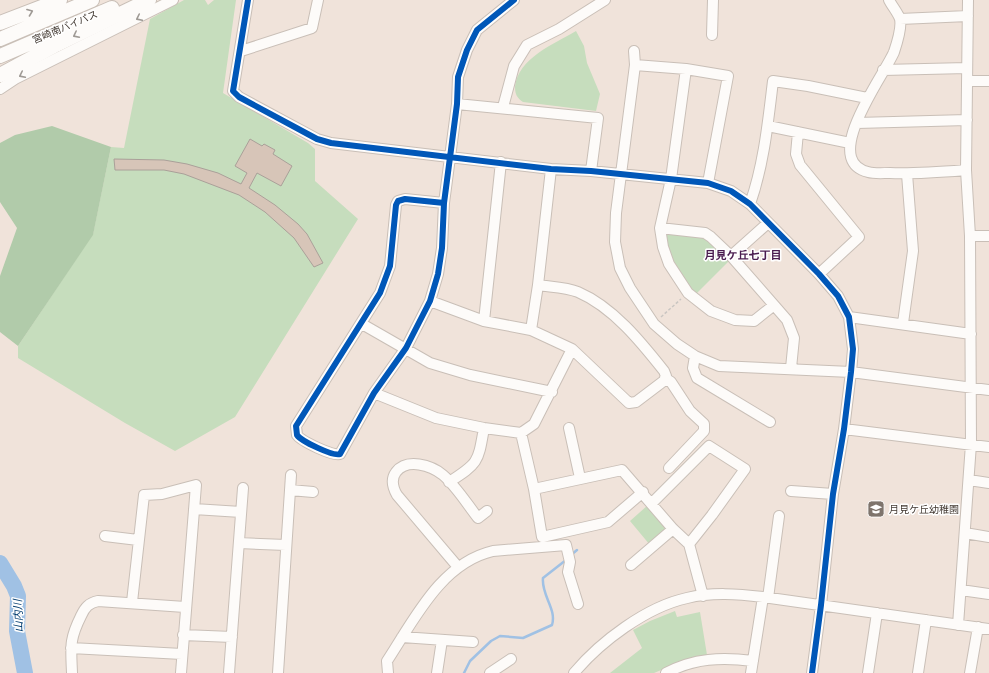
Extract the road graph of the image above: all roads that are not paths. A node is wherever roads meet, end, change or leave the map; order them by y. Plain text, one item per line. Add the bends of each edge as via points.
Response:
1 (60, 0) edge
2 (92, 0) edge
3 (131, 0) edge
4 (149, 0) edge
5 (174, 0) edge
6 (248, 0) edge
7 (318, 0) edge
8 (514, 0) edge
9 (605, 0) edge
10 (713, 0) edge
11 (890, 0) edge
12 (968, 0) edge
13 (968, 16) junction
14 (900, 19) junction
15 (0, 23) edge
16 (712, 35) dead end
17 (0, 40) edge
18 (241, 51) junction
19 (634, 51) dead end
20 (0, 56) edge
21 (635, 65) junction
22 (968, 68) junction
23 (686, 69) junction
24 (883, 70) junction
25 (0, 75) edge
26 (968, 81) junction
27 (989, 81) edge
28 (0, 89) edge
29 (867, 98) junction
30 (456, 104) junction
31 (503, 108) junction
32 (967, 120) junction
33 (857, 123) junction
34 (768, 126) junction
35 (798, 132) junction
36 (850, 143) junction
37 (450, 158) junction
38 (501, 162) junction
39 (551, 169) junction
40 (966, 170) junction
41 (591, 171) junction
42 (907, 174) junction
43 (620, 175) junction
44 (671, 179) junction
45 (708, 183) junction
46 (444, 203) junction
47 (750, 204) junction
48 (768, 223) junction
49 (660, 228) junction
50 (970, 236) junction
51 (989, 236) edge
52 (731, 256) junction
53 (819, 274) junction
54 (538, 285) junction
55 (430, 301) junction
56 (774, 305) junction
57 (849, 317) junction
58 (484, 321) junction
59 (903, 323) junction
60 (362, 324) junction
61 (531, 330) junction
62 (971, 334) junction
63 (406, 348) junction
64 (572, 349) junction
65 (695, 356) junction
66 (791, 368) junction
67 (851, 372) junction
68 (665, 378) junction
69 (971, 388) junction
70 (989, 390) edge
71 (552, 392) junction
72 (374, 393) junction
73 (770, 422) dead end
74 (484, 428) junction
75 (569, 428) dead end
76 (844, 429) junction
77 (521, 433) junction
78 (971, 444) junction
79 (989, 447) edge
80 (668, 468) dead end
81 (291, 475) dead end
82 (580, 478) junction
83 (969, 480) junction
84 (449, 482) junction
85 (989, 483) edge
86 (243, 488) dead end
87 (534, 489) junction
88 (290, 490) junction
89 (791, 490) dead end
90 (313, 492) dead end
91 (643, 492) junction
92 (833, 494) junction
93 (652, 503) junction
94 (194, 509) junction
95 (487, 511) dead end
96 (241, 512) junction
97 (779, 516) dead end
98 (673, 529) junction
99 (965, 533) junction
100 (105, 536) dead end
101 (989, 537) edge
102 (138, 540) junction
103 (239, 543) junction
104 (286, 544) junction
105 (689, 544) junction
106 (631, 565) dead end
107 (458, 567) junction
108 (961, 590) junction
109 (989, 594) edge
110 (703, 596) junction
111 (766, 597) junction
112 (132, 602) junction
113 (578, 604) dead end
114 (821, 606) junction
115 (185, 607) junction
116 (877, 613) junction
117 (926, 620) junction
118 (958, 625) junction
119 (978, 628) junction
120 (989, 629) edge
121 (184, 635) junction
122 (232, 637) junction
123 (402, 638) junction
124 (442, 640) junction
125 (473, 642) dead end
126 (71, 648) junction
127 (182, 654) junction
128 (511, 659) dead end
129 (753, 661) junction
130 (72, 673) edge
131 (181, 673) edge
132 (229, 673) edge
133 (278, 673) edge
134 (388, 673) edge
135 (437, 673) edge
136 (490, 673) edge
137 (574, 673) edge
138 (666, 673) edge
139 (751, 673) edge
140 (812, 673) edge
141 (868, 673) edge
142 (918, 673) edge
143 (970, 673) edge

15 -> 1 highway
2 - 17 highway, 宮崎南バイパス
3 - 20 highway, 宮崎南バイパス
4 -> 25 highway via 75,35
5 -> 28 street via 15,79
6 - 18 street
7 - 18 street via 312,28
8 - 30 street via 478,30 467,50 458,77
9 - 31 street via 559,29 527,45 514,66
10 - 16 street
11 - 14 street
12 - 13 street
13 - 14 street
13 - 22 street
14 - 24 street via 893,52
18 - 37 street via 232,88 235,93 316,139
19 - 21 street
21 - 23 street
21 - 43 street
22 - 24 street
22 - 26 street
23 - 44 street
23 - 45 street via 728,76
24 - 29 street
26 - 27 street
26 - 32 street
29 - 33 street
29 - 34 street via 773,81
30 - 31 street
30 - 37 street
31 - 41 street via 598,118
32 - 33 street
32 - 40 street
33 - 36 street
34 - 35 street
34 - 47 street via 758,181
35 - 36 street
35 - 53 street via 796,154 800,165 859,237
36 - 42 street via 851,157 857,167 868,172
37 - 38 street
37 - 46 street
38 - 39 street
38 - 58 street
39 - 41 street
39 - 54 street
40 - 42 street
40 - 50 street
41 - 43 street
42 - 59 street via 913,251
43 - 44 street
43 - 65 street via 615,242 620,268 654,324
44 - 45 street
44 - 49 street
45 - 47 street via 731,191
46 - 55 street via 442,248
46 - 60 street via 405,199 398,201 388,274
47 - 48 street
48 - 52 street
48 - 53 street
49 - 52 street via 705,233
49 - 56 street via 669,264 688,293 711,311 735,320 754,320
50 - 51 street
50 - 62 street
52 - 56 street
53 - 57 street via 838,296
54 - 61 street
54 - 68 street via 577,292 596,302 643,344 664,371
55 - 58 street
55 - 63 street
56 - 66 street via 787,320 794,338
57 - 59 street
57 - 67 street via 853,349
58 - 61 street
59 - 62 street
60 - 63 street
60 - 72 street via 296,426 297,435 301,440 338,455
61 - 64 street
62 - 69 street
63 - 71 street via 430,362 453,371
63 - 72 street
64 - 68 street via 629,403 639,400
64 - 71 street
65 - 66 street via 719,366
65 - 73 street via 693,368 697,378
66 - 67 street
67 - 69 street
67 - 76 street
68 - 80 street via 671,382 690,411 704,424 704,431
69 - 70 street
69 - 78 street
71 - 77 street via 534,424
72 - 74 street via 436,418
74 - 77 street
74 - 84 street via 479,455 471,468
75 - 82 street
76 - 78 street
76 - 92 street
77 - 87 street
78 - 79 street
78 - 83 street
81 - 88 street
82 - 87 street
82 - 91 street via 622,470
83 - 85 street
83 - 99 street
84 - 95 street via 478,518
84 - 107 street via 439,472 419,464 410,464 396,472 392,484 397,495
86 - 96 street
87 - 91 street via 542,537 608,522
88 - 90 street
88 - 104 street
89 - 92 street
91 - 93 street
92 - 114 street
93 - 98 street
93 - 105 street via 709,446 745,469
94 - 96 street
94 - 102 street via 196,485 162,494 144,495
94 - 115 street
96 - 103 street
97 - 111 street
98 - 105 street
98 - 106 street
99 - 101 street
99 - 108 street
100 - 102 street
102 - 112 street
103 - 104 street
103 - 122 street
104 - 133 street
105 - 110 street
107 - 113 street via 482,553 566,545 568,572
107 - 123 street via 432,593
108 - 109 street
108 - 118 street
110 - 111 street via 726,593
110 - 137 street via 687,598 658,608 628,625 585,660
111 - 114 street
111 - 129 street
112 - 115 street
112 - 126 street via 98,600 86,606 72,634
114 - 116 street
114 - 140 street
115 - 121 street
116 - 117 street
116 - 141 street
117 - 118 street
117 - 142 street
118 - 119 street
119 - 120 street
119 - 143 street
121 - 122 street
121 - 127 street
122 - 132 street
123 - 124 street
123 - 134 street via 387,661
124 - 125 street
124 - 135 street
126 - 127 street
126 - 130 street
127 - 131 street
128 - 136 street
129 - 138 street via 713,658 679,666
129 - 139 street

